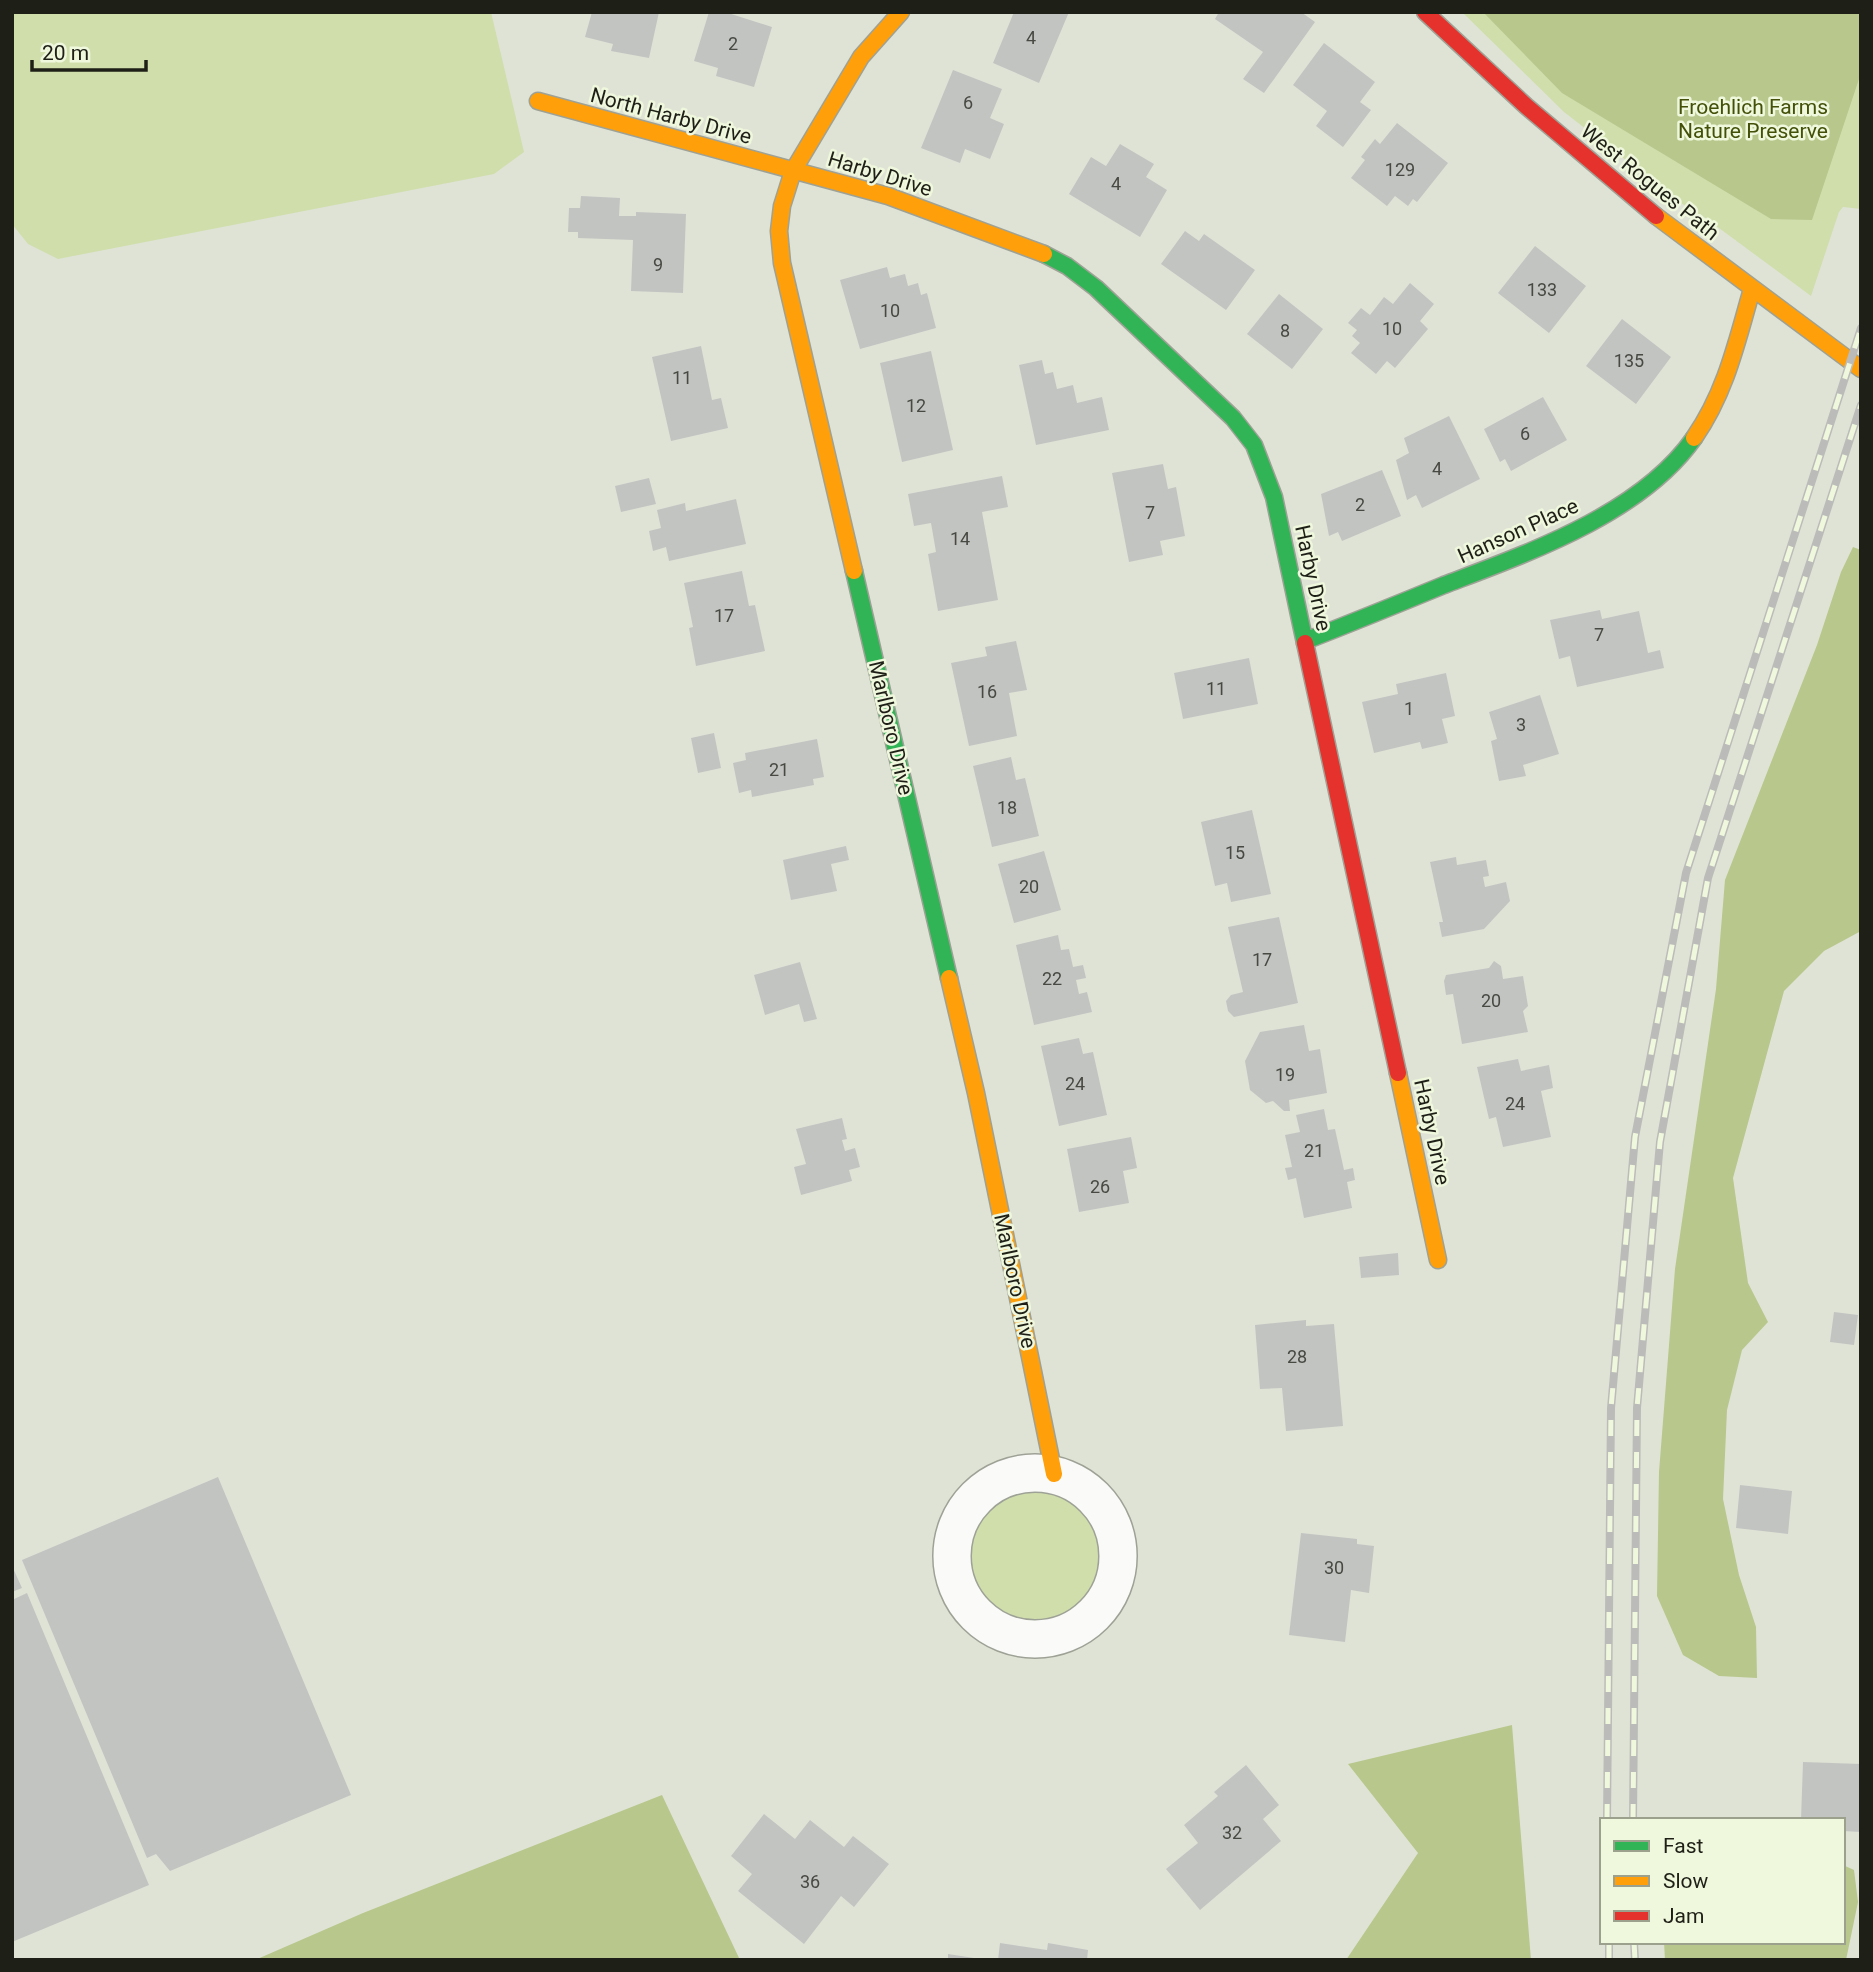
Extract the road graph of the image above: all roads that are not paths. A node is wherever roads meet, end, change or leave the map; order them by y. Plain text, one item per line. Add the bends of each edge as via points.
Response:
1 (901, 12) edge
2 (1425, 12) edge
3 (538, 101) dead end
4 (793, 171) junction
5 (1752, 289) junction
6 (1861, 369) edge
7 (1305, 641) junction
8 (1438, 1260) dead end
9 (1054, 1474) junction

1 - 4 street, Marlboro Drive via 861,57
2 - 5 street, West Rogues Path via 1609,178
3 - 4 street, North Harby Drive
4 - 7 street, Harby Drive via 888,196 1036,250 1096,288 1233,418 1254,445 1274,497
4 - 9 street, Marlboro Drive via 779,231 782,263 976,1093
5 - 6 street, West Rogues Path
5 - 7 street, Hanson Place via 1710,414 1690,444 1655,479 1600,517 1549,543
7 - 8 street, Harby Drive
9 - 9 street via 1028,1472 1003,1478 981,1492 954,1535 951,1560 957,1586 969,1608 1005,1635 1052,1638 1078,1628 1099,1610 1113,1586 1118,1558 1114,1530 1101,1505 1080,1486

